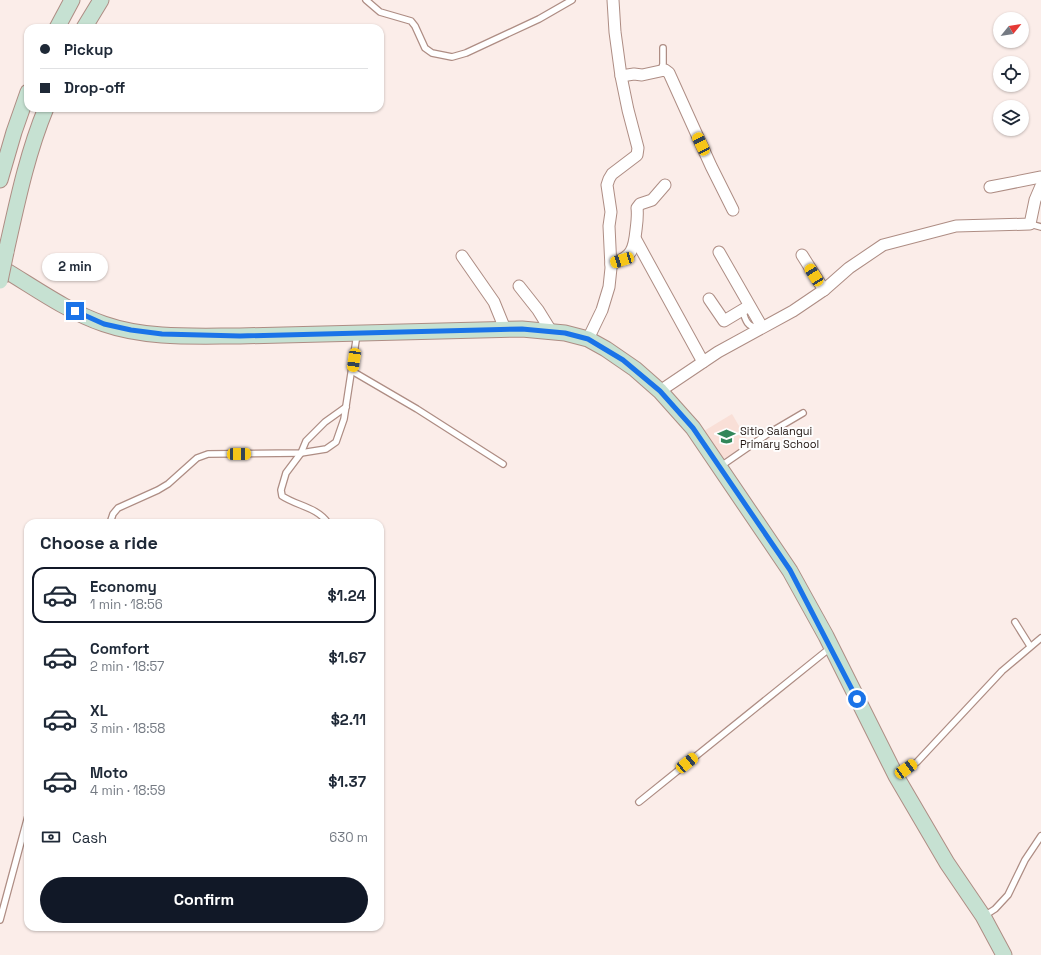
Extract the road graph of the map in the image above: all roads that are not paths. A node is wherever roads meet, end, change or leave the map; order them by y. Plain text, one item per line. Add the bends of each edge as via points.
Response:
1 (72, 0) edge
2 (101, 0) edge
3 (366, 0) edge
4 (572, 0) edge
5 (613, 0) edge
6 (59, 24) edge
7 (86, 24) edge
8 (663, 48) dead end
9 (661, 71) junction
10 (621, 76) junction
11 (24, 103) edge
12 (44, 112) edge
13 (1041, 177) edge
14 (0, 180) edge
15 (665, 185) dead end
16 (1041, 186) edge
17 (990, 187) dead end
18 (733, 210) dead end
19 (1030, 224) junction
20 (1041, 226) edge
21 (636, 240) junction
22 (719, 252) dead end
23 (802, 255) dead end
24 (462, 256) dead end
25 (611, 264) junction
26 (0, 267) edge
27 (0, 281) edge
28 (519, 286) dead end
29 (824, 290) junction
30 (709, 299) dead end
31 (746, 308) junction
32 (762, 327) junction
33 (505, 329) junction
34 (551, 331) junction
35 (358, 334) junction
36 (588, 339) junction
37 (703, 362) junction
38 (352, 371) junction
39 (660, 391) junction
40 (346, 407) junction
41 (804, 413) dead end
42 (301, 453) junction
43 (503, 464) dead end
44 (719, 467) junction
45 (111, 519) edge
46 (324, 519) edge
47 (1015, 622) dead end
48 (1041, 638) edge
49 (1030, 646) junction
50 (831, 647) junction
51 (896, 776) junction
52 (639, 802) dead end
53 (24, 831) edge
54 (1041, 836) edge
55 (984, 916) junction
56 (0, 920) edge
57 (1004, 955) edge

1 - 6 street
2 - 7 street
3 - 4 lane via 380,12 411,21 425,48 432,53 452,57 539,19
5 - 10 street
8 - 9 lane
9 - 10 street
9 - 18 street via 669,73
10 - 25 street via 638,148 637,155 612,174 607,185
11 - 14 street
12 - 27 street, bridge via 24,172
13 - 17 street
15 - 21 street via 652,200 640,204 637,208
16 - 19 street
19 - 20 lane
19 - 29 street via 956,226 883,245 849,268
21 - 25 street via 632,252
21 - 37 street
22 - 31 street
23 - 29 street
24 - 33 street via 494,302
25 - 36 street via 606,299
26 - 35 street via 75,311 104,324 131,330 212,336
28 - 34 street
29 - 32 street via 793,311
30 - 31 street via 724,321
31 - 32 street
32 - 37 street
33 - 34 street
33 - 35 street
34 - 36 street
35 - 38 lane
36 - 39 street via 623,360
37 - 39 street
38 - 40 lane
38 - 43 lane
39 - 44 street via 693,428
40 - 42 lane via 325,422 306,442
40 - 42 lane via 336,442 326,449
41 - 44 lane
42 - 45 lane via 208,454 197,458 158,490 118,508
42 - 46 lane via 286,473 281,490 282,496 317,512
44 - 50 street via 790,570
47 - 49 lane
48 - 49 lane
49 - 51 lane via 1002,671 917,762
50 - 51 street
50 - 52 lane
51 - 55 street via 947,863
53 - 56 lane
54 - 55 lane via 1025,860 1008,895
55 - 57 street

